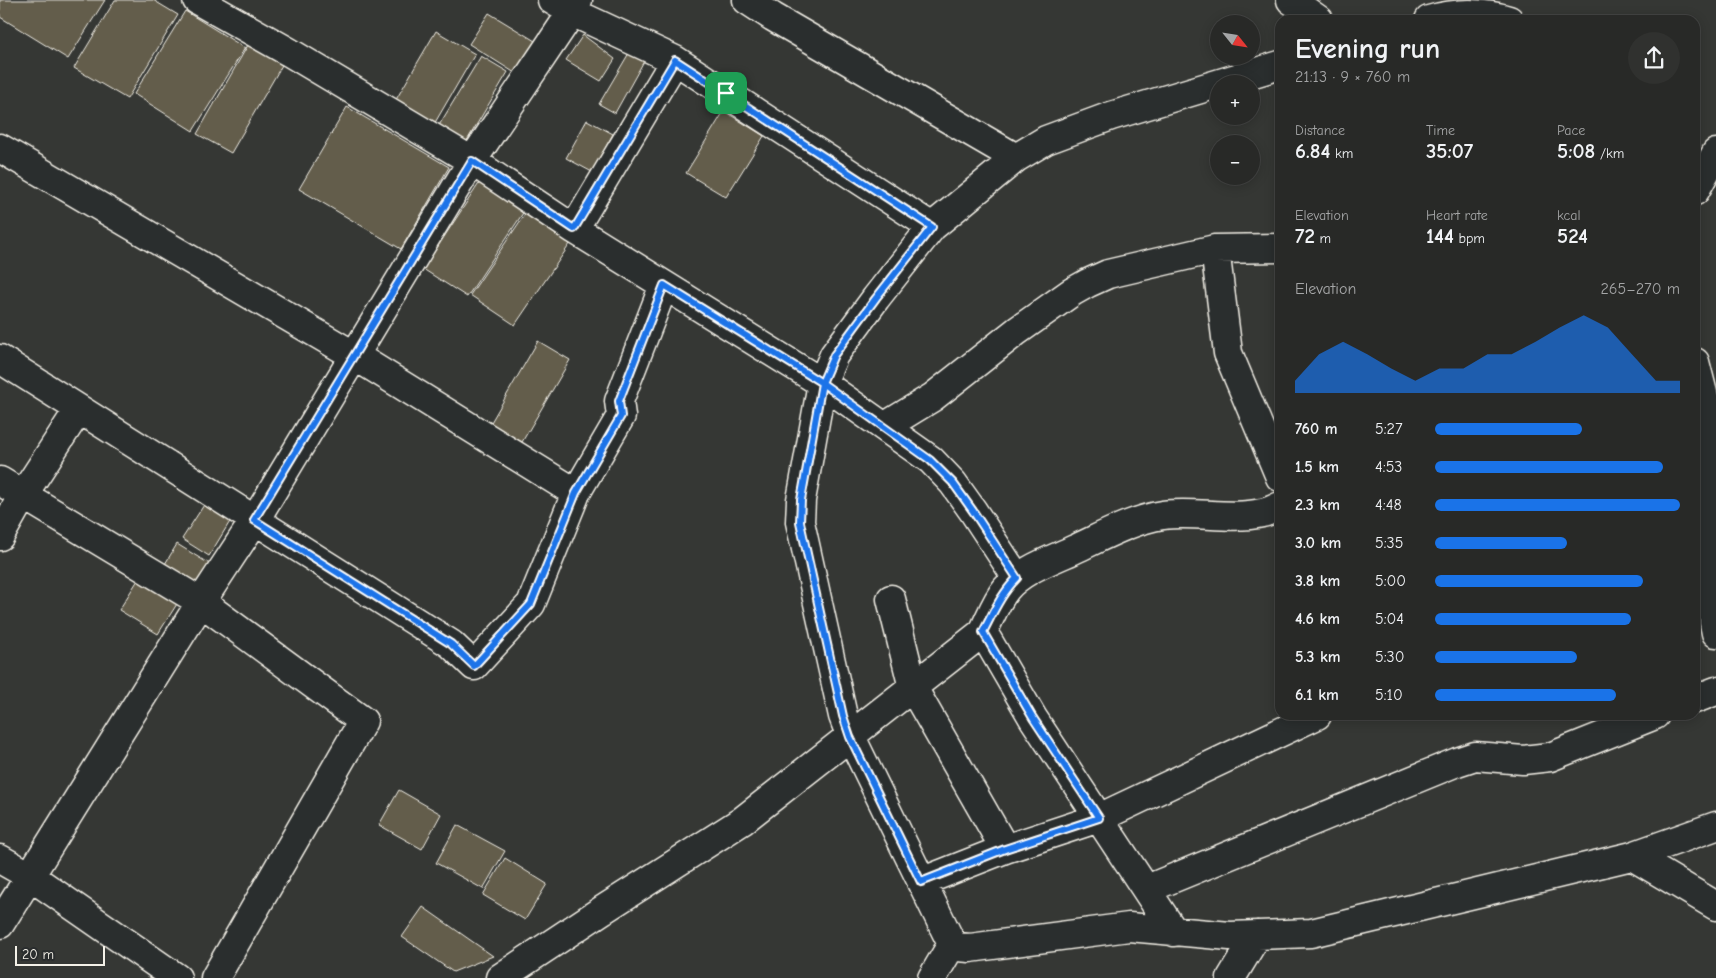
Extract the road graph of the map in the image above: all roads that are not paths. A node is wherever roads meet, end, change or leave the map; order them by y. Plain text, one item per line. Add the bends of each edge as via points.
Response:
1 (747, 0) edge
2 (1291, 0) edge
3 (214, 4) edge
4 (568, 4) edge
5 (778, 8) edge
6 (1502, 12) edge
7 (1312, 15) edge
8 (1447, 15) edge
9 (675, 60) junction
10 (1275, 66) edge
11 (0, 148) edge
12 (1716, 153) edge
13 (1016, 158) junction
14 (472, 161) junction
15 (1700, 181) edge
16 (932, 227) junction
17 (574, 229) junction
18 (1275, 248) edge
19 (1215, 249) junction
20 (664, 285) junction
21 (355, 356) junction
22 (0, 359) edge
23 (822, 383) junction
24 (1700, 385) edge
25 (79, 409) junction
26 (884, 427) junction
27 (1275, 465) edge
28 (1707, 467) edge
29 (0, 481) edge
30 (576, 493) junction
31 (23, 495) junction
32 (1275, 508) edge
33 (254, 520) junction
34 (0, 536) edge
35 (1017, 578) junction
36 (891, 599) dead end
37 (201, 602) junction
38 (983, 632) junction
39 (1716, 633) edge
40 (913, 688) junction
41 (1716, 691) edge
42 (1700, 697) edge
43 (1306, 720) edge
44 (1642, 720) edge
45 (850, 737) junction
46 (1099, 818) junction
47 (1716, 826) edge
48 (1005, 849) junction
49 (1632, 856) junction
50 (0, 858) edge
51 (30, 876) junction
52 (921, 882) junction
53 (1147, 889) junction
54 (1716, 906) edge
55 (0, 924) edge
56 (1174, 932) junction
57 (1257, 935) junction
58 (952, 944) junction
59 (177, 978) edge
60 (215, 978) edge
61 (500, 978) edge
62 (932, 978) edge
63 (1231, 978) edge

1 - 5 street
2 - 7 street
3 - 14 street
4 - 9 street
4 - 14 street
5 - 13 street
6 - 8 street
9 - 16 street
9 - 17 street
10 - 13 street via 1112,116 1046,140
11 - 21 street
12 - 15 street
13 - 16 street
14 - 17 street
14 - 21 street
16 - 23 street via 834,355
17 - 20 street
18 - 19 street
19 - 26 street via 1108,274 1088,283 1017,331 933,397
19 - 27 street via 1228,353
20 - 23 street
20 - 30 street via 619,401 621,416
21 - 30 street
21 - 33 street
22 - 25 street
23 - 26 street
23 - 45 street via 800,522
24 - 28 street via 1705,401
25 - 31 street
25 - 33 street
26 - 35 street via 930,460 953,483
28 - 39 street
29 - 31 street
30 - 33 street via 531,604 474,666 451,644
31 - 34 street
31 - 37 street
32 - 35 street via 1247,515 1162,515 1126,525
33 - 37 street
35 - 38 street via 1006,589
36 - 40 street
37 - 51 street
37 - 60 street via 363,721
38 - 40 street
38 - 46 street via 1033,718
40 - 45 street
40 - 48 street
41 - 42 street
43 - 46 street
44 - 53 street via 1550,757 1523,760 1475,756 1457,762
45 - 52 street
45 - 61 street via 742,821
46 - 48 street
46 - 53 street
47 - 49 street
48 - 52 street
49 - 54 street
49 - 57 street via 1311,933
50 - 51 street
51 - 55 street
51 - 59 street
52 - 58 street
53 - 56 street
56 - 57 street
56 - 58 street via 1128,927 970,948
57 - 63 street
58 - 62 street

